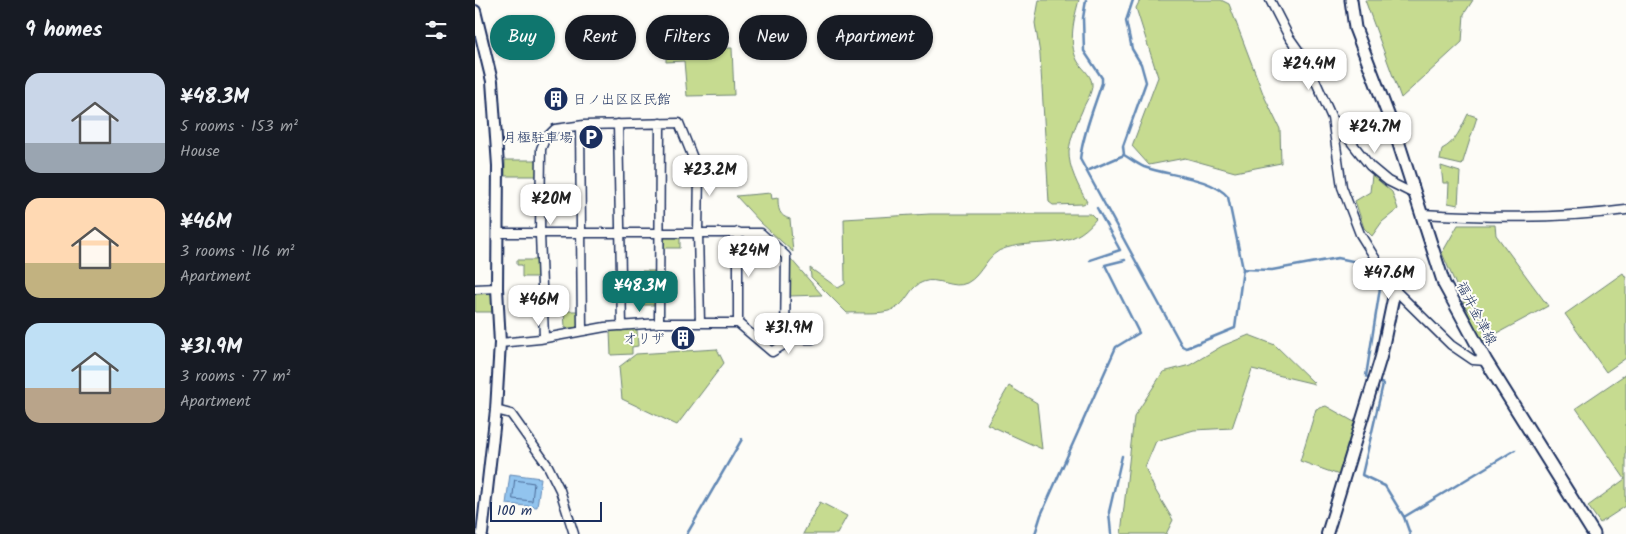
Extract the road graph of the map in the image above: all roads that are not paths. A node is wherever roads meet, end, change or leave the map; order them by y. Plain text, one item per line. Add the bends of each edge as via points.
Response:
1 (1270, 0) edge
2 (1351, 0) edge
3 (475, 11) edge
4 (1332, 118) junction
5 (660, 123) junction
6 (618, 124) junction
7 (581, 126) junction
8 (1415, 194) junction
9 (1626, 210) edge
10 (1422, 214) junction
11 (697, 232) junction
12 (738, 232) junction
13 (497, 233) junction
14 (580, 233) junction
15 (620, 233) junction
16 (660, 233) junction
17 (540, 234) junction
18 (475, 288) edge
19 (497, 288) junction
20 (1395, 290) junction
21 (659, 323) junction
22 (700, 323) junction
23 (738, 323) junction
24 (814, 325) dead end
25 (622, 326) junction
26 (582, 330) junction
27 (544, 337) junction
28 (785, 339) junction
29 (500, 343) junction
30 (1486, 361) junction
31 (496, 410) junction
32 (482, 534) edge
33 (573, 534) edge
34 (1327, 534) edge
35 (1594, 534) edge

1 - 4 street via 1313,73
2 - 8 main road, 福井金津線 via 1355,28
3 - 13 street via 492,81 498,166
4 - 8 street via 1370,166 1388,181
4 - 20 street via 1342,187 1360,234
5 - 6 street
5 - 11 street via 679,123 699,173
5 - 16 street
6 - 7 street
6 - 15 street
7 - 14 street
7 - 17 street via 555,129 541,149
8 - 10 main road, 福井金津線
9 - 10 street via 1503,217
10 - 30 main road, 福井金津線 via 1444,284
11 - 12 street
11 - 16 street
11 - 22 street
12 - 23 street
12 - 28 street via 761,233 786,256
13 - 17 street
13 - 19 street
14 - 15 street
14 - 17 street
14 - 26 street
15 - 16 street
15 - 25 street
16 - 21 street
17 - 27 street
18 - 19 street
19 - 29 street
20 - 30 street via 1451,345 1473,360
20 - 34 street via 1366,412
21 - 22 street
21 - 25 street
22 - 23 street
23 - 28 street via 772,352 785,344
24 - 28 street via 813,339
25 - 26 street
26 - 27 street
27 - 29 street
29 - 31 street
30 - 35 main road, 福井金津線
31 - 32 street
31 - 33 street via 511,414 548,466 560,490

